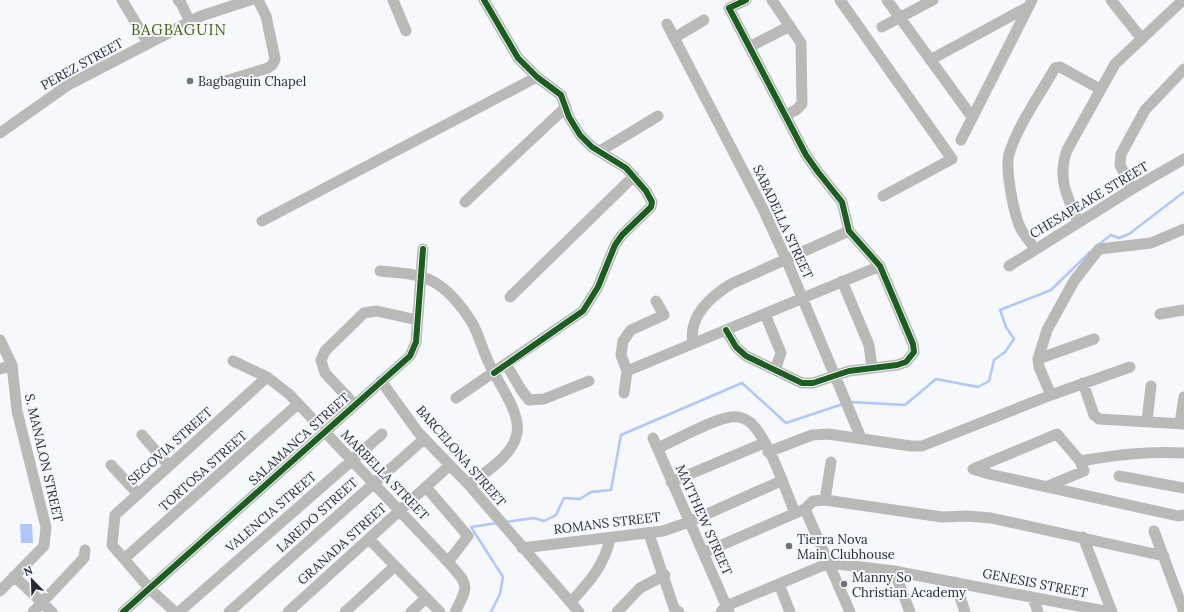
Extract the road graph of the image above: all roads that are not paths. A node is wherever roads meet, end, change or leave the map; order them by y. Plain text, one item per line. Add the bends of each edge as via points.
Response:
1 (122, 0) edge
2 (178, 0) edge
3 (250, 0) edge
4 (258, 0) edge
5 (394, 0) edge
6 (484, 0) edge
7 (746, 0) edge
8 (772, 0) edge
9 (840, 0) edge
10 (887, 0) edge
11 (932, 0) edge
12 (1111, 0) edge
13 (1183, 0) edge
14 (1029, 4) edge
15 (900, 18) junction
16 (704, 20) dead end
17 (190, 22) junction
18 (667, 24) dead end
19 (790, 26) junction
20 (882, 27) dead end
21 (406, 31) dead end
22 (674, 38) junction
23 (1142, 40) junction
24 (148, 43) junction
25 (749, 47) junction
26 (930, 60) junction
27 (1184, 69) edge
28 (537, 78) junction
29 (215, 84) dead end
30 (1100, 90) junction
31 (566, 108) junction
32 (658, 116) dead end
33 (786, 116) junction
34 (972, 117) junction
35 (0, 133) edge
36 (961, 140) dead end
37 (600, 151) junction
38 (1184, 159) edge
39 (634, 176) junction
40 (1132, 188) junction
41 (883, 196) dead end
42 (465, 202) dead end
43 (262, 221) dead end
44 (1078, 222) junction
45 (1184, 229) edge
46 (849, 231) junction
47 (423, 249) dead end
48 (1035, 249) junction
49 (786, 259) junction
50 (880, 266) junction
51 (1009, 266) dead end
52 (380, 271) dead end
53 (420, 277) junction
54 (842, 281) junction
55 (510, 297) dead end
56 (802, 298) junction
57 (656, 301) dead end
58 (1184, 310) edge
59 (765, 314) junction
60 (1160, 314) dead end
61 (417, 320) junction
62 (726, 330) junction
63 (1094, 339) dead end
64 (0, 340) edge
65 (693, 343) junction
66 (1038, 359) junction
67 (233, 361) dead end
68 (506, 364) junction
69 (12, 365) junction
70 (1130, 367) dead end
71 (872, 368) junction
72 (0, 369) edge
73 (775, 370) junction
74 (627, 371) junction
75 (494, 372) junction
76 (834, 375) junction
77 (266, 377) junction
78 (381, 381) junction
79 (589, 381) dead end
80 (1083, 383) junction
81 (1151, 386) dead end
82 (624, 393) dead end
83 (1051, 395) junction
84 (1184, 397) edge
85 (456, 398) dead end
86 (298, 404) junction
87 (354, 404) junction
88 (1147, 421) junction
89 (1182, 423) edge
90 (324, 431) junction
91 (382, 434) dead end
92 (142, 435) dead end
93 (860, 438) junction
94 (424, 439) junction
95 (766, 447) junction
96 (1184, 453) edge
97 (352, 460) junction
98 (1080, 461) junction
99 (831, 462) dead end
100 (111, 465) dead end
101 (450, 465) junction
102 (169, 466) junction
103 (1120, 476) dead end
104 (781, 481) junction
105 (671, 482) junction
106 (374, 483) junction
107 (469, 485) junction
108 (1048, 486) junction
109 (426, 487) junction
110 (1184, 488) edge
111 (138, 494) junction
112 (825, 500) junction
113 (400, 511) junction
114 (800, 511) junction
115 (1184, 515) edge
116 (689, 522) junction
117 (1154, 531) dead end
118 (649, 534) junction
119 (1083, 537) junction
120 (369, 539) junction
121 (610, 539) junction
122 (522, 548) junction
123 (85, 550) dead end
124 (703, 553) junction
125 (1164, 556) junction
126 (125, 558) junction
127 (448, 562) junction
128 (829, 563) junction
129 (395, 566) junction
130 (894, 571) junction
131 (665, 575) junction
132 (14, 576) junction
133 (955, 582) junction
134 (779, 584) junction
135 (150, 589) junction
136 (0, 591) edge
137 (426, 598) junction
138 (1033, 598) junction
139 (571, 602) junction
140 (42, 603) junction
141 (726, 610) edge
142 (675, 611) edge
143 (33, 612) edge
144 (52, 612) edge
145 (123, 612) edge
146 (175, 612) edge
147 (179, 612) edge
148 (229, 612) edge
149 (288, 612) edge
150 (345, 612) edge
151 (411, 612) edge
152 (440, 612) edge
153 (455, 612) edge
154 (579, 612) edge
155 (618, 612) edge
156 (790, 612) edge
157 (850, 612) edge
158 (910, 612) edge
159 (966, 612) edge
160 (1038, 612) edge
161 (1111, 612) edge
162 (1184, 612) edge

1 - 24 street
2 - 17 street
3 - 17 street, PEREZ STREET
4 - 29 street via 266,16 274,64
5 - 21 street
6 - 28 street via 510,48
7 - 25 street via 729,8
8 - 19 street
9 - 41 street via 952,159
10 - 15 street
11 - 15 street
12 - 23 street
13 - 23 street
14 - 26 street
14 - 34 street
15 - 20 street
15 - 26 street
16 - 22 street
17 - 24 street, PEREZ STREET
18 - 22 street, SABADELLA STREET
19 - 25 street
19 - 33 street via 801,43 802,104
22 - 49 street, SABADELLA STREET via 763,209
23 - 30 street via 1115,64
24 - 35 street, PEREZ STREET via 68,85
25 - 33 street
26 - 34 street
27 - 40 street via 1144,110 1121,154 1120,165
28 - 31 street via 561,95
28 - 43 street
30 - 44 street via 1062,163 1065,192
30 - 48 street via 1060,67 1055,68 1014,142 1009,156 1009,169 1016,216 1022,231
31 - 37 street via 580,135
31 - 42 street
32 - 37 street
33 - 46 street via 818,172 842,202
34 - 36 street
37 - 39 street
38 - 40 street, CHESAPEAKE STREET
39 - 55 street
39 - 68 street via 650,196 650,207 615,245 590,302 575,318
40 - 44 street, CHESAPEAKE STREET
44 - 48 street, CHESAPEAKE STREET
45 - 66 street via 1151,243 1099,249 1070,288 1047,330
46 - 49 street
46 - 50 street
47 - 53 street, SALAMANCA STREET
48 - 51 street, CHESAPEAKE STREET
49 - 56 street, SABADELLA STREET
49 - 65 street via 731,284 714,295 703,306 695,321
50 - 54 street
50 - 71 street via 913,344 914,352 906,362 897,366
52 - 53 street
53 - 61 street, SALAMANCA STREET
53 - 75 street via 435,282 465,312 477,332
54 - 56 street
54 - 71 street via 869,345
56 - 59 street
56 - 76 street, SABADELLA STREET
57 - 74 street via 664,315 631,330 623,341 621,355
58 - 60 street
59 - 62 street
59 - 73 street via 781,353
61 - 78 street, SALAMANCA STREET via 413,350 404,362
61 - 87 street via 377,311 364,314 325,351 321,360 325,373
62 - 65 street
62 - 73 street via 736,347 746,356
63 - 66 street
64 - 69 street, S. MANALON STREET
65 - 74 street
66 - 83 street
67 - 77 street, MARBELLA STREET
68 - 75 street
68 - 79 street via 529,400 544,399
69 - 72 street
69 - 132 street, S. MANALON STREET via 17,411 46,527 44,546
70 - 80 street
71 - 76 street
73 - 76 street via 802,383 813,383
74 - 82 street
75 - 85 street
75 - 107 street via 514,412 518,423 517,433 509,450
76 - 93 street, SABADELLA STREET
77 - 86 street, MARBELLA STREET via 278,384
77 - 102 street, SEGOVIA STREET
78 - 87 street, SALAMANCA STREET
78 - 94 street, BARCELONA STREET
80 - 83 street
80 - 88 street via 1094,415 1099,419
81 - 88 street
83 - 93 street via 922,446
84 - 89 street
86 - 90 street, MARBELLA STREET
86 - 126 street, TORTOSA STREET
87 - 90 street, SALAMANCA STREET
88 - 89 street
90 - 97 street, MARBELLA STREET
90 - 135 street, SALAMANCA STREET
91 - 97 street, VALENCIA STREET
92 - 102 street
93 - 95 street via 812,435
94 - 101 street, BARCELONA STREET
94 - 106 street, LAREDO STREET
95 - 104 street
95 - 105 street
95 - 105 street, MATTHEW STREET via 751,423 739,416 656,443
96 - 98 street via 1128,453
97 - 106 street, MARBELLA STREET
97 - 147 street, VALENCIA STREET
98 - 108 street via 1084,471
98 - 108 street via 1057,434 973,468 989,474
99 - 112 street
100 - 111 street
101 - 107 street, BARCELONA STREET
101 - 109 street, GRANADA STREET
102 - 111 street, SEGOVIA STREET
103 - 110 street
104 - 114 street
104 - 116 street, ROMANS STREET
105 - 116 street, MATTHEW STREET
106 - 113 street, MARBELLA STREET
106 - 148 street, LAREDO STREET
107 - 122 street, BARCELONA STREET
108 - 115 street via 1178,516
109 - 113 street, GRANADA STREET
109 - 127 street via 468,536
111 - 126 street, SEGOVIA STREET via 115,515 112,545
112 - 114 street via 813,501
112 - 119 street via 942,517 991,518
113 - 120 street, GRANADA STREET
113 - 127 street, MARBELLA STREET
114 - 124 street
114 - 128 street
116 - 118 street, ROMANS STREET
116 - 124 street, MATTHEW STREET
117 - 125 street
118 - 121 street, ROMANS STREET
118 - 131 street
119 - 125 street
119 - 161 street
120 - 129 street
120 - 149 street, GRANADA STREET
121 - 122 street, ROMANS STREET
121 - 139 street via 602,565
122 - 139 street, BARCELONA STREET
123 - 140 street via 84,558
124 - 141 street, MATTHEW STREET
125 - 162 street
126 - 135 street
127 - 153 street, MARBELLA STREET via 466,586
128 - 130 street, GENESIS STREET
128 - 134 street
128 - 157 street
129 - 137 street
129 - 150 street
130 - 133 street, GENESIS STREET
130 - 158 street
131 - 142 street
131 - 155 street via 640,588
132 - 136 street, S. MANALON STREET
132 - 140 street
133 - 138 street, GENESIS STREET
133 - 159 street
134 - 141 street
134 - 156 street
135 - 145 street, SALAMANCA STREET
135 - 146 street
137 - 151 street
137 - 152 street
138 - 160 street
138 - 161 street, GENESIS STREET
139 - 154 street, BARCELONA STREET
140 - 143 street
140 - 144 street

